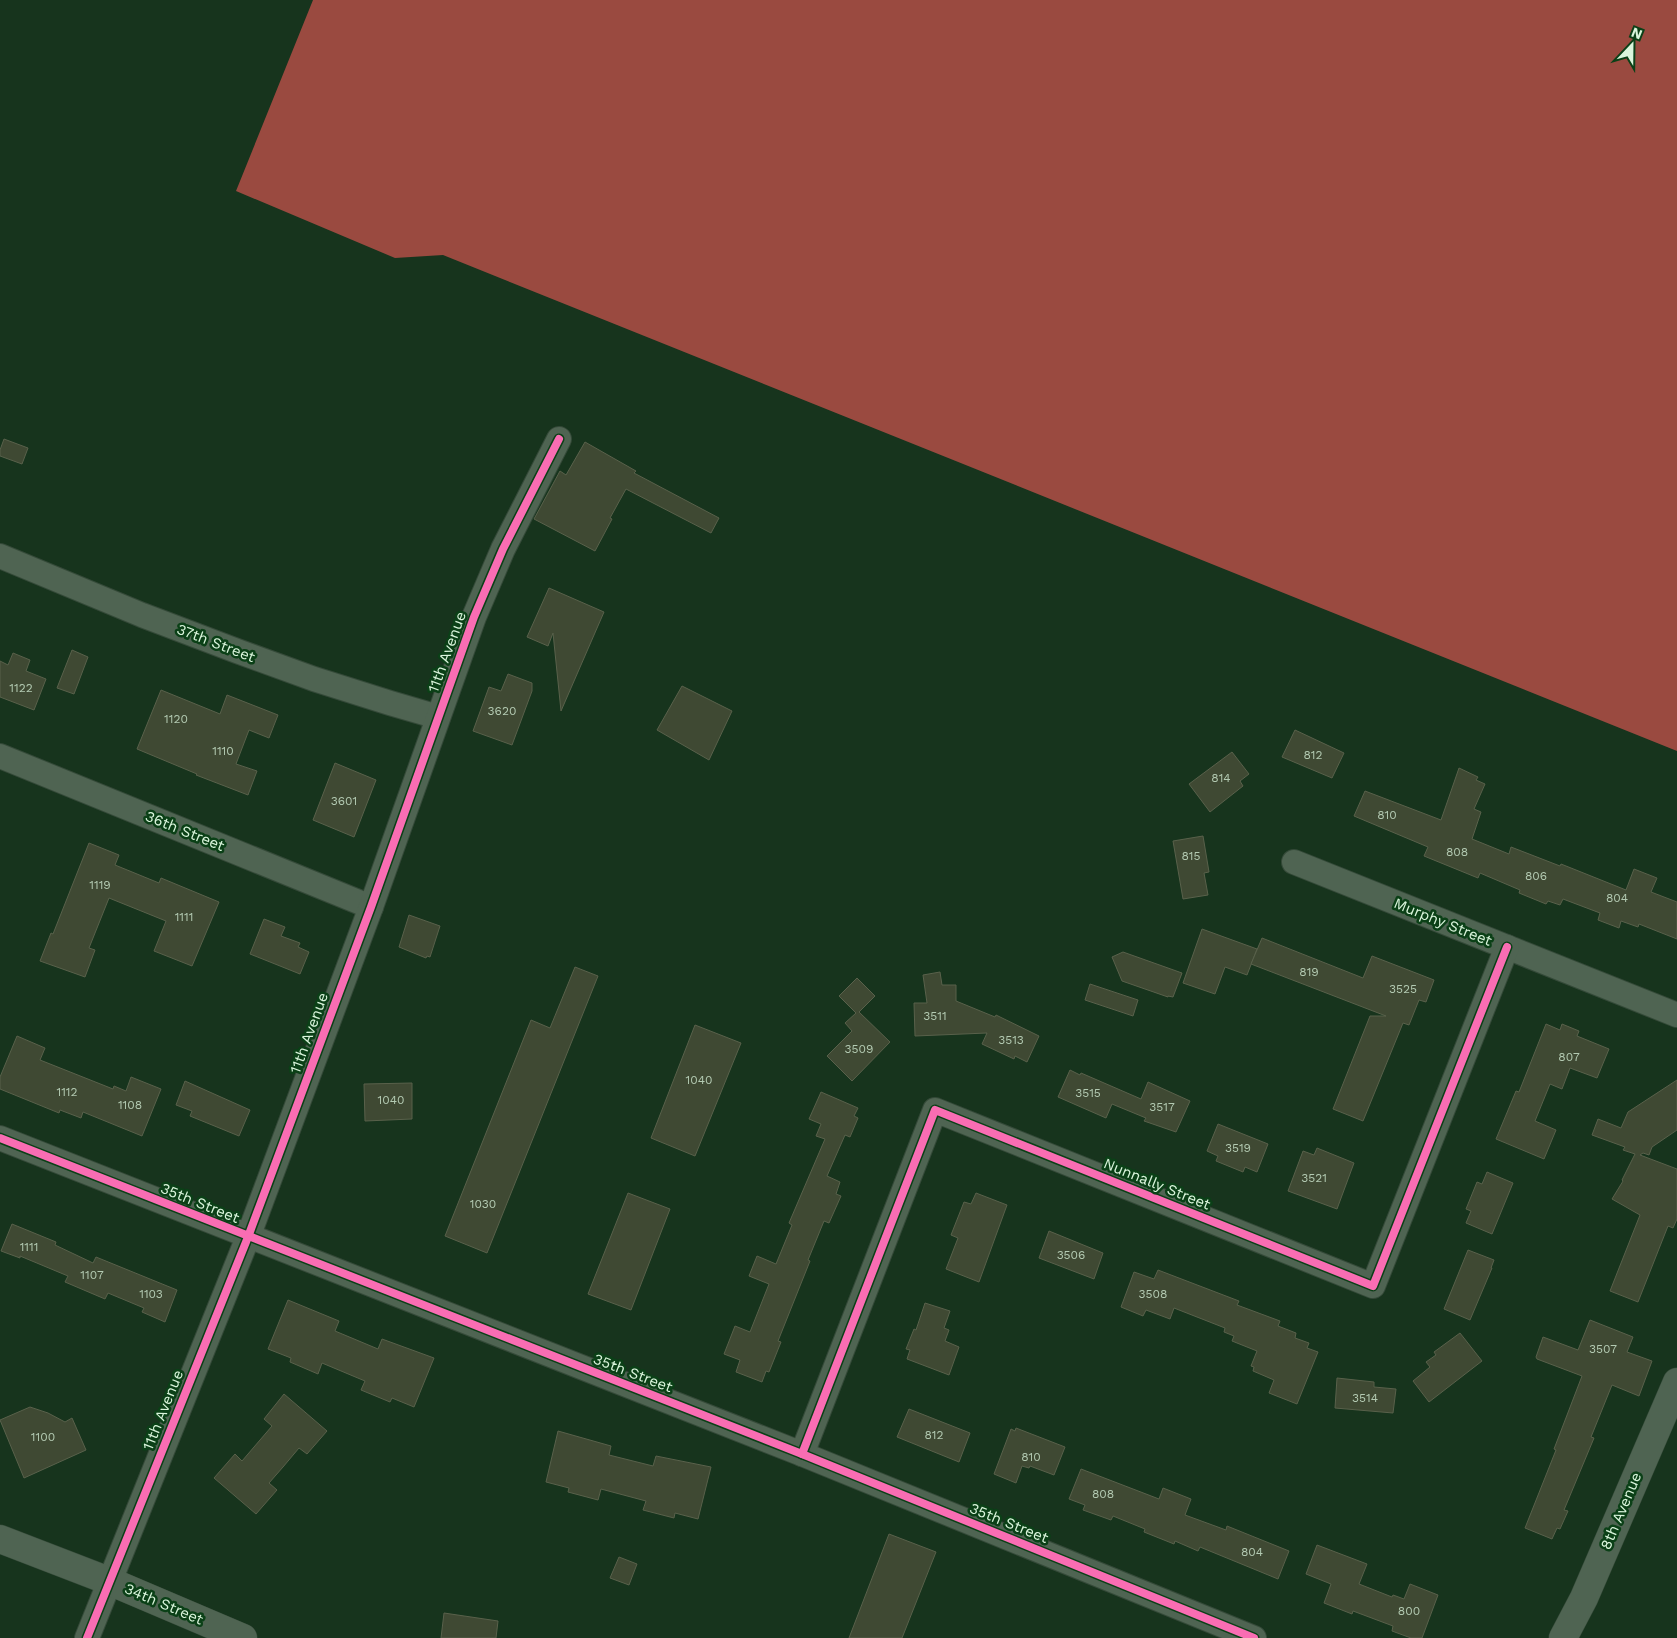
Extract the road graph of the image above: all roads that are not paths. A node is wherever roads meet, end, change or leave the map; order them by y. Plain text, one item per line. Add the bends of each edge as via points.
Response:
1 (559, 439) dead end
2 (0, 556) edge
3 (438, 716) junction
4 (0, 756) edge
5 (1294, 862) dead end
6 (371, 907) junction
7 (1506, 947) junction
8 (1677, 1015) edge
9 (0, 1138) edge
10 (248, 1237) junction
11 (1677, 1382) edge
12 (802, 1454) junction
13 (0, 1539) edge
14 (110, 1581) junction
15 (87, 1638) edge
16 (243, 1638) edge
17 (1254, 1638) edge
18 (1563, 1638) edge

1 - 3 street, 11th Avenue via 503,549
2 - 3 street, 37th Street via 237,651 380,700
3 - 6 street, 11th Avenue
4 - 6 street, 36th Street
5 - 7 street, Murphy Street
6 - 10 street, 11th Avenue
7 - 8 street, Murphy Street
7 - 12 street, Nunnally Street via 1373,1286 935,1110
9 - 10 street, 35th Street
10 - 12 street, 35th Street
10 - 14 street, 11th Avenue
11 - 18 street, 8th Avenue via 1584,1598
12 - 17 street, 35th Street
13 - 14 street, 34th Street
14 - 15 street, 11th Avenue
14 - 16 street, 34th Street

